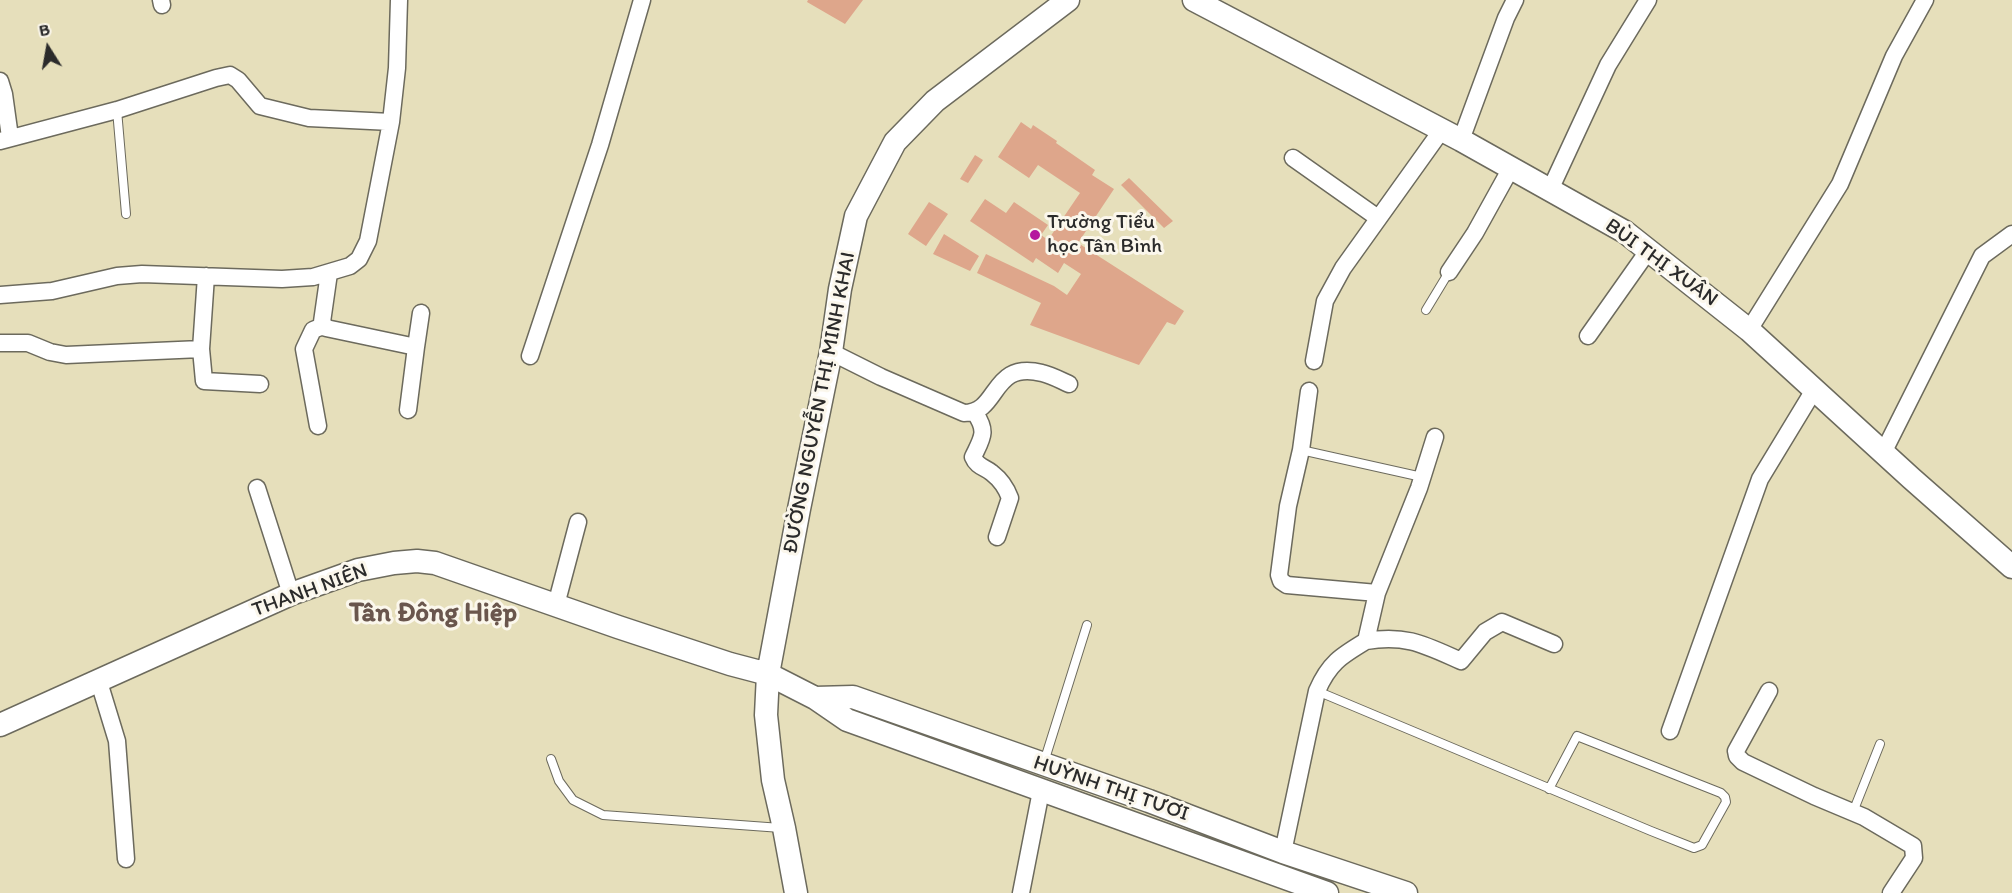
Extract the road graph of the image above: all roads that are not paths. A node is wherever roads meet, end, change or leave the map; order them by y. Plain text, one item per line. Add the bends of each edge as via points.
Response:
1 (399, 0) edge
2 (642, 0) edge
3 (1068, 0) edge
4 (1194, 0) edge
5 (1515, 0) edge
6 (1648, 0) edge
7 (1925, 0) edge
8 (0, 81) edge
9 (117, 110) junction
10 (391, 122) junction
11 (1441, 130) junction
12 (5, 139) edge
13 (1461, 140) junction
14 (1293, 158) dead end
15 (1511, 168) junction
16 (1550, 190) junction
17 (126, 214) dead end
18 (1378, 218) junction
19 (2012, 234) edge
20 (1648, 251) junction
21 (1449, 272) joint
22 (329, 273) junction
23 (206, 276) junction
24 (0, 295) edge
25 (1426, 310) dead end
26 (421, 313) dead end
27 (323, 326) junction
28 (1749, 330) junction
29 (1588, 336) dead end
30 (0, 343) edge
31 (416, 347) junction
32 (201, 349) junction
33 (831, 352) junction
34 (531, 356) dead end
35 (1314, 361) dead end
36 (260, 384) dead end
37 (1069, 384) dead end
38 (1814, 390) junction
39 (1309, 391) dead end
40 (408, 410) dead end
41 (975, 413) junction
42 (318, 426) dead end
43 (1436, 437) dead end
44 (1301, 450) junction
45 (1883, 453) junction
46 (1422, 477) junction
47 (257, 488) dead end
48 (578, 522) dead end
49 (997, 537) dead end
50 (2012, 567) edge
51 (1377, 593) junction
52 (291, 594) junction
53 (556, 605) junction
54 (1087, 625) dead end
55 (1366, 641) junction
56 (1554, 644) dead end
57 (768, 674) junction
58 (99, 682) junction
59 (1317, 691) junction
60 (1769, 691) dead end
61 (815, 698) junction
62 (0, 725) edge
63 (1670, 731) dead end
64 (954, 734) junction
65 (1880, 744) dead end
66 (948, 756) junction
67 (551, 759) dead end
68 (1043, 765) junction
69 (1549, 789) junction
70 (1041, 791) junction
71 (1853, 812) junction
72 (784, 828) junction
73 (1283, 852) junction
74 (126, 859) dead end
75 (796, 893) edge
76 (1022, 893) edge
77 (1327, 893) edge
78 (1406, 893) edge
79 (1892, 893) edge

1 - 10 street
2 - 34 street via 600,145
3 - 33 street, ĐƯỜNG NGUYỄN THỊ MINH KHAI via 935,101 895,142 856,216
4 - 11 street, BÙI THỊ XUÂN
5 - 13 street
6 - 16 street via 1608,65
7 - 28 street via 1894,56 1840,184
8 - 12 street
9 - 10 street via 230,75 260,106 318,120
9 - 12 street
9 - 17 lane
10 - 22 street via 368,241 359,259
11 - 13 street, BÙI THỊ XUÂN
11 - 18 street
13 - 15 street, BÙI THỊ XUÂN
14 - 18 street
15 - 16 street, BÙI THỊ XUÂN
15 - 21 street
16 - 20 street, BÙI THỊ XUÂN via 1625,232
18 - 35 street via 1325,301
19 - 45 street via 1982,256
20 - 28 street, BÙI THỊ XUÂN
20 - 29 street
21 - 25 lane
22 - 23 street via 282,279
22 - 27 street
23 - 24 street via 117,276 52,291
23 - 32 street
26 - 31 street
27 - 31 street
27 - 42 street via 313,330 304,349
28 - 38 street, BÙI THỊ XUÂN
30 - 32 street via 28,343 66,355
31 - 40 street
32 - 36 street via 204,381
33 - 41 street via 949,408
33 - 57 street, ĐƯỜNG NGUYỄN THỊ MINH KHAI
37 - 41 street via 1029,370 1014,373 1002,380
38 - 45 street, BÙI THỊ XUÂN
38 - 63 street via 1760,479
39 - 44 street
41 - 49 street via 984,431 973,457 976,464 1006,486 1010,498
43 - 46 street
44 - 46 lane
44 - 51 street via 1288,506 1281,581 1287,585
45 - 50 street, BÙI THỊ XUÂN
46 - 51 street
47 - 52 street
48 - 53 street
51 - 55 street
52 - 53 street, THANH NIÊN via 358,570 417,561 435,562
52 - 58 street, THANH NIÊN
53 - 57 street, THANH NIÊN
54 - 68 lane
55 - 56 street via 1388,637 1409,640 1461,661 1485,632 1502,622
55 - 59 street via 1329,667
57 - 61 street, HUỲNH THỊ TƯƠI
57 - 72 street, ĐƯỜNG NGUYỄN THỊ MINH KHAI via 766,715 772,780
58 - 62 street, THANH NIÊN
58 - 74 street via 117,741
59 - 69 lane
59 - 73 street
60 - 71 street via 1736,751 1737,756
61 - 64 street, HUỲNH THỊ TƯƠI via 853,697
61 - 66 street, HUỲNH THỊ TƯƠI via 847,720
64 - 66 street
64 - 68 street, HUỲNH THỊ TƯƠI
65 - 71 lane
66 - 70 street, HUỲNH THỊ TƯƠI
67 - 72 lane via 559,781 573,800 603,815
68 - 73 street, HUỲNH THỊ TƯƠI
69 - 69 lane via 1694,848 1702,845 1726,802 1721,793 1576,736
70 - 76 street
70 - 77 street, HUỲNH THỊ TƯƠI
71 - 79 street via 1913,846 1914,858
72 - 75 street, ĐƯỜNG NGUYỄN THỊ MINH KHAI
73 - 78 street, HUỲNH THỊ TƯƠI

